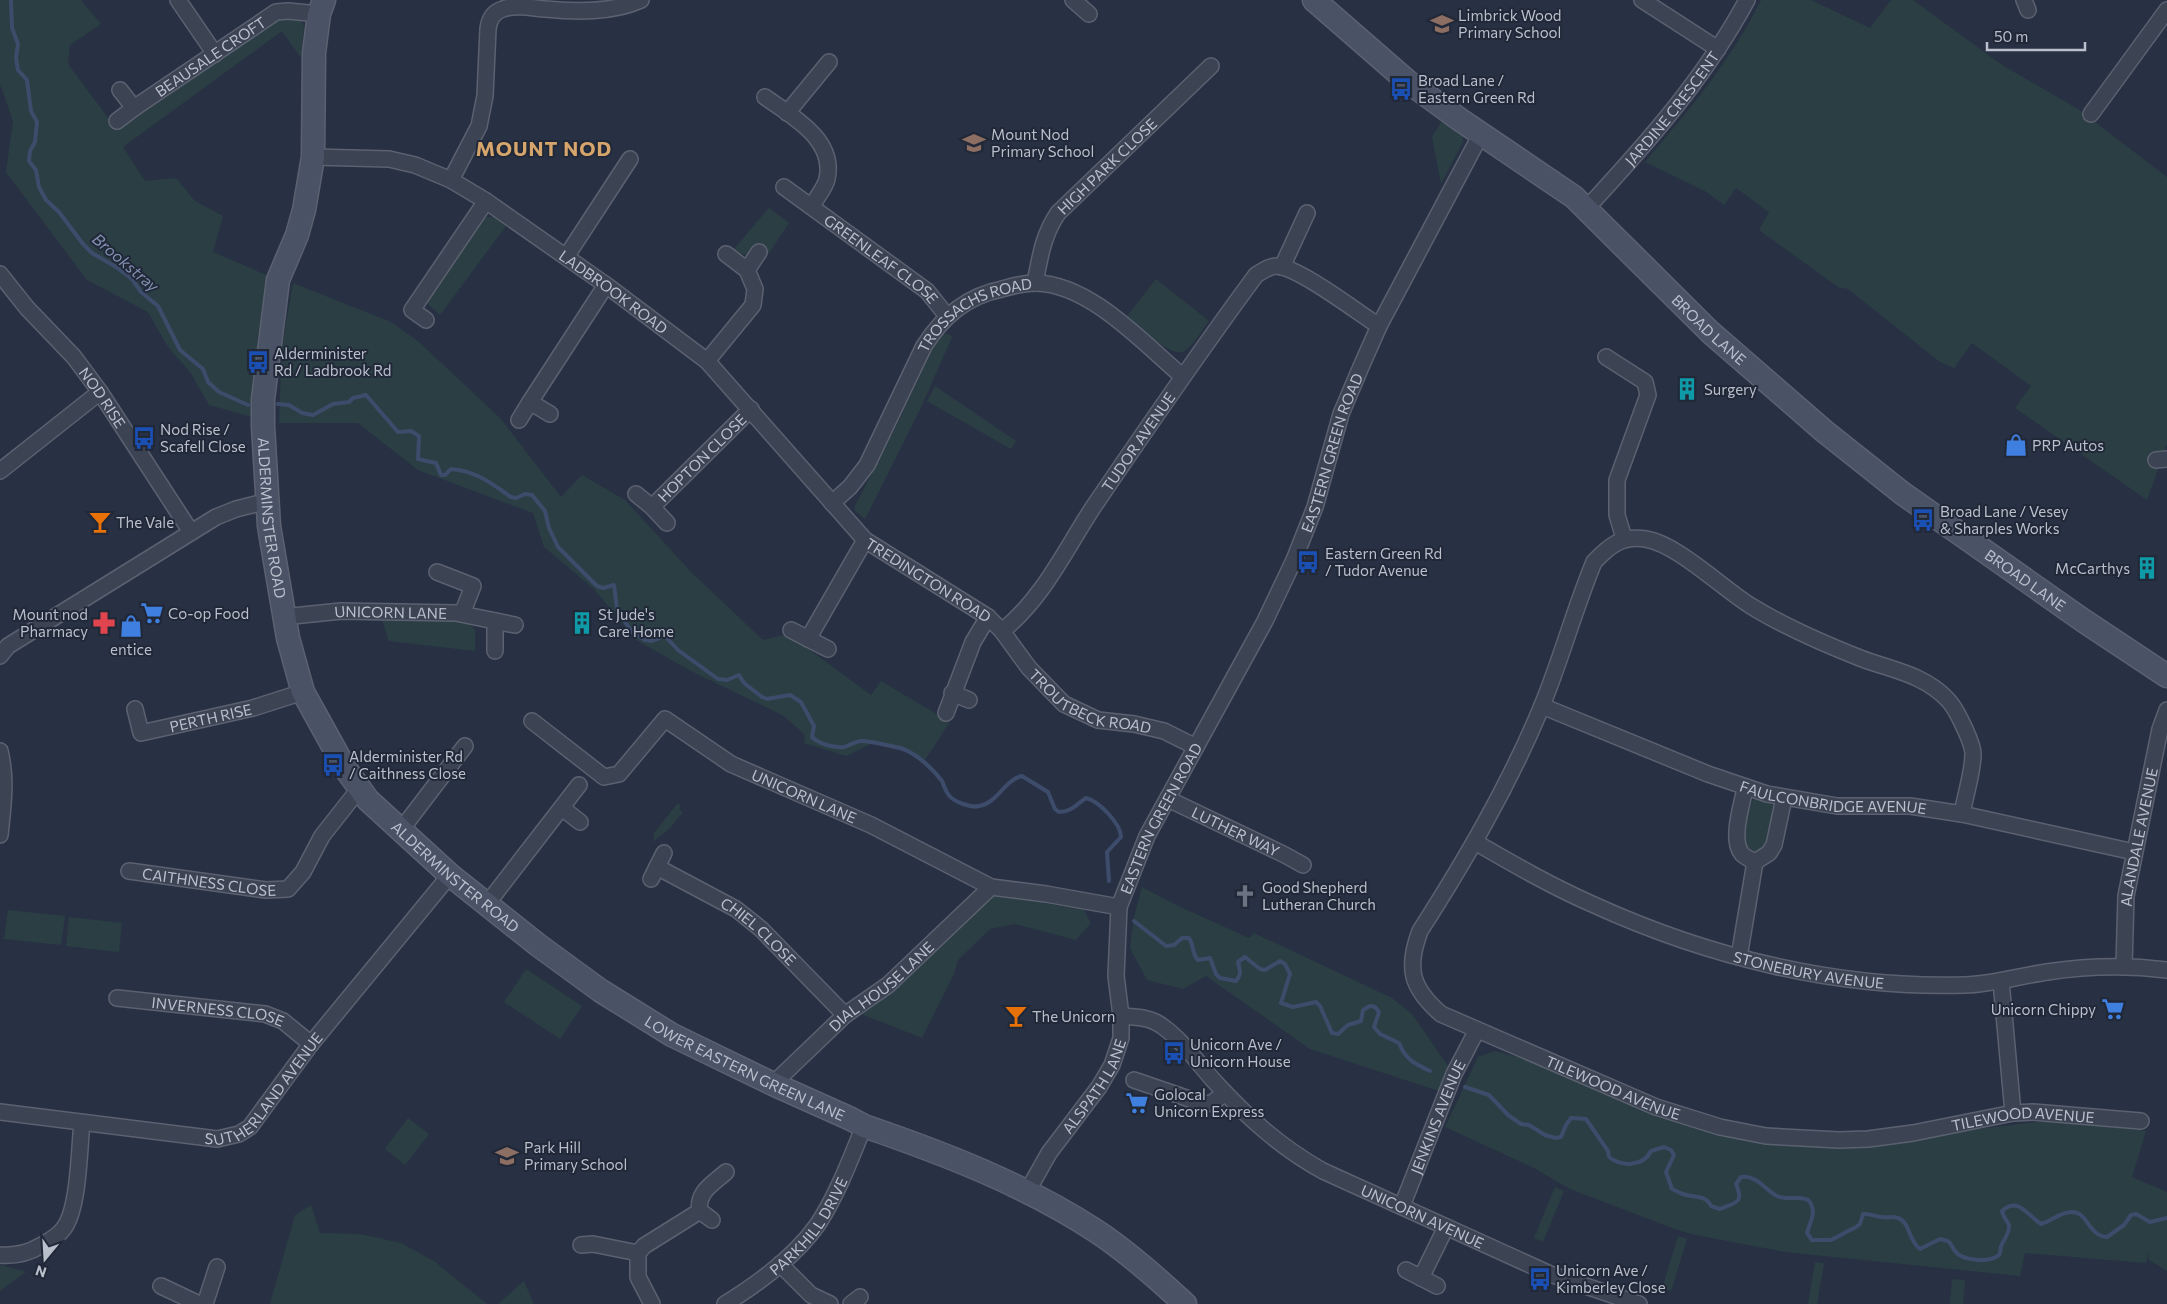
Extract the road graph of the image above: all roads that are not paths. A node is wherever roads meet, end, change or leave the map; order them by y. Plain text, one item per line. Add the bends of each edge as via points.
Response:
1 (178, 0) edge
2 (641, 0) edge
3 (1073, 0) edge
4 (1314, 0) edge
5 (1642, 0) edge
6 (1748, 0) edge
7 (2157, 0) edge
8 (321, 7) edge
9 (2167, 9) edge
10 (1089, 14) dead end
11 (1718, 49) junction
12 (215, 54) junction
13 (829, 62) dead end
14 (1211, 66) dead end
15 (120, 90) dead end
16 (765, 97) dead end
17 (134, 108) junction
18 (787, 113) junction
19 (2091, 114) dead end
20 (117, 121) dead end
21 (1481, 134) junction
22 (313, 157) junction
23 (630, 158) dead end
24 (451, 180) junction
25 (784, 187) dead end
26 (486, 201) junction
27 (812, 206) junction
28 (1587, 208) junction
29 (1307, 213) dead end
30 (759, 252) dead end
31 (726, 254) dead end
32 (566, 257) junction
33 (1282, 267) junction
34 (747, 270) junction
35 (0, 274) edge
36 (1035, 283) junction
37 (606, 285) junction
38 (947, 316) junction
39 (426, 320) dead end
40 (1379, 326) junction
41 (1606, 357) dead end
42 (707, 361) junction
43 (1182, 376) junction
44 (100, 392) junction
45 (530, 402) junction
46 (751, 409) junction
47 (550, 414) dead end
48 (519, 420) dead end
49 (0, 471) edge
50 (636, 494) dead end
51 (268, 502) junction
52 (832, 503) junction
53 (652, 506) junction
54 (667, 523) dead end
55 (854, 529) joint
56 (191, 532) junction
57 (1624, 538) junction
58 (865, 540) junction
59 (437, 572) dead end
60 (462, 614) junction
61 (283, 617) junction
62 (988, 617) junction
63 (495, 621) junction
64 (515, 625) dead end
65 (791, 630) dead end
66 (1002, 630) junction
67 (808, 639) junction
68 (828, 649) dead end
69 (495, 651) dead end
70 (0, 656) edge
71 (2167, 676) edge
72 (303, 692) junction
73 (952, 693) junction
74 (969, 700) dead end
75 (1542, 706) junction
76 (135, 708) dead end
77 (2167, 710) edge
78 (946, 714) dead end
79 (532, 721) dead end
80 (465, 746) dead end
81 (1196, 747) junction
82 (0, 751) edge
83 (579, 785) dead end
84 (1745, 788) junction
85 (359, 789) junction
86 (1784, 798) junction
87 (1168, 799) junction
88 (562, 808) junction
89 (1962, 814) junction
90 (580, 822) dead end
91 (401, 830) junction
92 (0, 835) edge
93 (1475, 842) junction
94 (2134, 852) junction
95 (664, 853) dead end
96 (1755, 862) junction
97 (1303, 865) dead end
98 (129, 870) dead end
99 (450, 875) junction
100 (991, 887) junction
101 (1122, 901) junction
102 (487, 904) junction
103 (538, 945) joint
104 (1738, 957) junction
105 (2124, 966) junction
106 (2167, 970) edge
107 (2001, 982) junction
108 (118, 998) dead end
109 (844, 1015) junction
110 (1121, 1016) junction
111 (1477, 1030) junction
112 (311, 1044) junction
113 (1134, 1080) dead end
114 (773, 1084) junction
115 (1225, 1093) junction
116 (0, 1112) edge
117 (2013, 1113) junction
118 (2141, 1121) dead end
119 (82, 1123) junction
120 (864, 1126) junction
121 (726, 1172) dead end
122 (1027, 1192) junction
123 (1402, 1206) junction
124 (1446, 1227) junction
125 (580, 1245) dead end
126 (638, 1253) junction
127 (0, 1255) edge
128 (780, 1264) junction
129 (216, 1267) dead end
130 (1406, 1270) dead end
131 (1421, 1278) junction
132 (162, 1286) dead end
133 (1437, 1286) dead end
134 (1602, 1299) edge
135 (199, 1304) edge
136 (205, 1304) edge
137 (652, 1304) edge
138 (726, 1304) edge
139 (830, 1304) edge
140 (1185, 1304) edge
141 (1640, 1304) edge

1 - 12 street
2 - 24 street via 596,10 514,6 494,14 489,21 486,96 479,126
3 - 10 street
4 - 21 street, BROAD LANE via 1407,81
5 - 11 street
6 - 11 street, JARDINE CRESCENT
7 - 9 street
8 - 12 street, BEAUSALE CROFT via 276,12
8 - 22 street, ALDERMINSTER ROAD via 314,53
9 - 19 street
11 - 28 street, JARDINE CRESCENT via 1673,111
12 - 17 street, BEAUSALE CROFT
13 - 18 street
14 - 36 street, HIGH PARK CLOSE via 1058,213 1048,228
15 - 17 street
16 - 18 street, GREENLEAF CLOSE
17 - 20 street, BEAUSALE CROFT
18 - 27 street, GREENLEAF CLOSE via 810,129 826,155 827,179
21 - 28 street, BROAD LANE
21 - 40 street, EASTERN GREEN ROAD
22 - 24 street, LADBROOK ROAD via 389,159 415,164
22 - 51 street, ALDERMINSTER ROAD via 297,235 278,280 264,399
23 - 32 street
24 - 26 street, LADBROOK ROAD
25 - 27 street, GREENLEAF CLOSE
26 - 32 street, LADBROOK ROAD
26 - 39 street via 412,310
27 - 38 street, GREENLEAF CLOSE via 927,291
28 - 71 street, BROAD LANE via 1710,332 1824,431 1902,493
29 - 33 street
30 - 34 street
31 - 34 street
32 - 37 street, LADBROOK ROAD
33 - 40 street via 1292,270
33 - 43 street, TUDOR AVENUE via 1268,268 1256,275
34 - 42 street via 755,289 753,306
35 - 44 street, NOD RISE via 74,357
36 - 38 street, TROSSACHS ROAD via 978,296
36 - 43 street, TROSSACHS ROAD via 1051,285 1087,298
37 - 42 street, LADBROOK ROAD
37 - 45 street
38 - 52 street, TROSSACHS ROAD via 924,346 867,465
40 - 81 street, EASTERN GREEN ROAD via 1341,414 1315,507 1294,560 1265,621
41 - 57 street via 1645,382 1648,395 1617,480 1617,515
42 - 46 street, LADBROOK ROAD
43 - 66 street, TUDOR AVENUE via 1045,584 1018,618
44 - 49 street
44 - 56 street, NOD RISE
45 - 47 street
45 - 48 street
46 - 52 street, LADBROOK ROAD
46 - 53 street, HOPTON CLOSE
50 - 53 street, HOPTON CLOSE
51 - 56 street via 236,509
51 - 61 street, ALDERMINSTER ROAD
52 - 55 street, LADBROOK ROAD
53 - 54 street, HOPTON CLOSE
55 - 58 street, TREDINGTON ROAD
56 - 70 street via 8,646
57 - 75 street, TILEWOOD AVENUE via 1594,562
57 - 89 street via 1665,544 1751,606 1813,639 1909,673 1949,700 1973,753
58 - 62 street, TREDINGTON ROAD
58 - 67 street
59 - 60 street via 473,586
60 - 61 street, UNICORN LANE via 341,611
60 - 63 street, UNICORN LANE
61 - 72 street, ALDERMINSTER ROAD
62 - 66 street, TREDINGTON ROAD
62 - 73 street via 973,642
63 - 64 street, UNICORN LANE
63 - 69 street
65 - 67 street
66 - 81 street, TROUTBECK ROAD via 1028,668 1064,704 1098,720 1164,730
67 - 68 street
72 - 76 street, PERTH RISE via 253,708 141,733
72 - 85 street, ALDERMINSTER ROAD
73 - 74 street
73 - 78 street
75 - 84 street, FAULCONBRIDGE AVENUE
75 - 93 street, TILEWOOD AVENUE via 1517,763
77 - 94 street, ALANDALE AVENUE via 2160,729
79 - 100 street, UNICORN LANE via 604,777 620,774 666,719 731,764 871,826
80 - 91 street via 446,761
81 - 87 street, EASTERN GREEN ROAD
82 - 92 street via 5,792
83 - 88 street
84 - 86 street, FAULCONBRIDGE AVENUE
84 - 96 street via 1736,836 1743,855
85 - 91 street, ALDERMINSTER ROAD
85 - 98 street, CAITHNESS CLOSE via 322,836 303,872 288,889 266,890
86 - 89 street, FAULCONBRIDGE AVENUE via 1837,806 1910,806
86 - 96 street via 1774,845 1769,854
87 - 97 street, LUTHER WAY
87 - 101 street, EASTERN GREEN ROAD via 1147,836
88 - 90 street
88 - 102 street
89 - 94 street, FAULCONBRIDGE AVENUE
91 - 99 street, ALDERMINSTER ROAD
93 - 104 street, STONEBURY AVENUE via 1591,904 1670,936
93 - 111 street, TILEWOOD AVENUE via 1420,931 1414,945 1412,974 1426,1001 1441,1014
94 - 105 street, ALANDALE AVENUE via 2126,896
95 - 109 street, CHIEL CLOSE via 654,873 736,909 755,924
96 - 104 street
99 - 102 street, ALDERMINSTER ROAD
99 - 112 street, SUTHERLAND AVENUE
100 - 101 street, UNICORN LANE
100 - 109 street, DIAL HOUSE LANE via 888,985
101 - 110 street, ALSPATH LANE via 1116,976
102 - 103 street, ALDERMINSTER ROAD
103 - 114 street, LOWER EASTERN GREEN LANE via 601,991 672,1035
104 - 107 street, STONEBURY AVENUE via 1862,981 1966,985
105 - 106 street, STONEBURY AVENUE
105 - 107 street, STONEBURY AVENUE via 2045,972
107 - 117 street
108 - 112 street, INVERNESS CLOSE via 265,1014 283,1021
109 - 114 street, DIAL HOUSE LANE
110 - 115 street, UNICORN AVENUE via 1147,1019 1161,1025
110 - 122 street, ALSPATH LANE via 1121,1038 1112,1065 1049,1153
111 - 117 street, TILEWOOD AVENUE via 1656,1107 1720,1127 1766,1136 1868,1139
111 - 123 street, JENKINS AVENUE via 1452,1081
112 - 119 street, SUTHERLAND AVENUE via 250,1127 239,1134 217,1139
113 - 115 street via 1204,1104 1212,1103
114 - 120 street, LOWER EASTERN GREEN LANE
115 - 123 street, UNICORN AVENUE via 1256,1124 1304,1160
116 - 119 street, SUTHERLAND AVENUE
117 - 118 street, TILEWOOD AVENUE
119 - 127 street via 74,1202 64,1228 55,1238 28,1252
120 - 122 street, LOWER EASTERN GREEN LANE
120 - 128 street, PARKHILL DRIVE via 843,1179 817,1225
121 - 126 street via 701,1194 706,1216 644,1246
122 - 140 street via 1098,1232
123 - 124 street, UNICORN AVENUE
124 - 131 street
124 - 134 street, UNICORN AVENUE
125 - 126 street via 593,1244
126 - 137 street via 638,1277
128 - 138 street, PARKHILL DRIVE
128 - 139 street via 811,1295
129 - 136 street
130 - 131 street
131 - 133 street
132 - 135 street
134 - 141 street, UNICORN AVENUE

